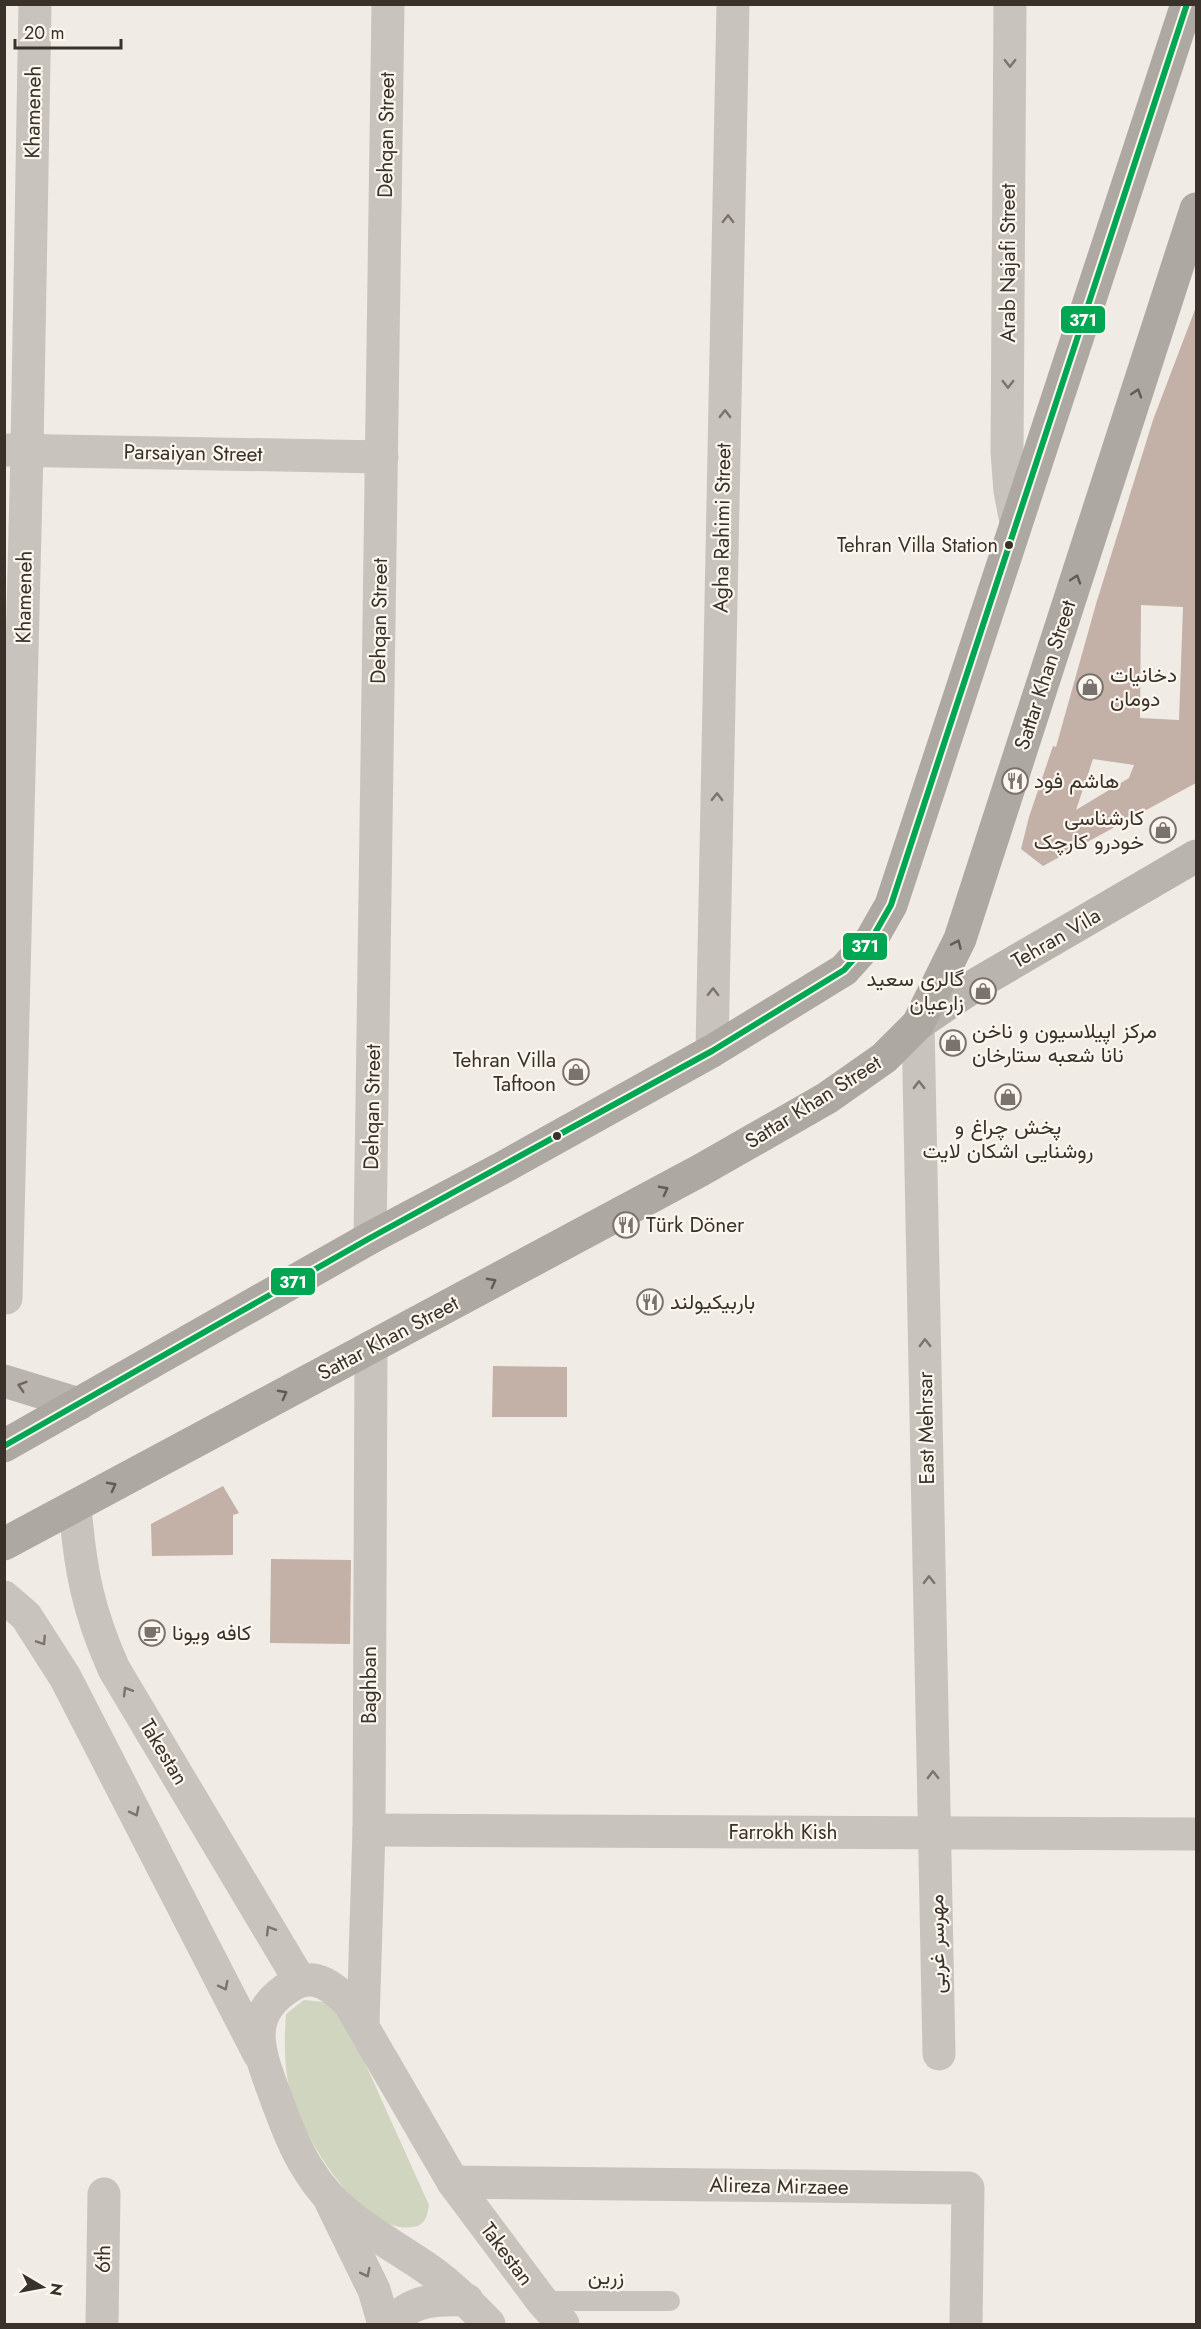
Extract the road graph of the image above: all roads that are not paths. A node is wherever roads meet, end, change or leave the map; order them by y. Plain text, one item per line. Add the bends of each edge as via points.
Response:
1 (35, 4) edge
2 (388, 4) edge
3 (733, 4) edge
4 (1010, 4) edge
5 (1187, 4) edge
6 (1197, 209) edge
7 (16, 450) edge
8 (382, 457) junction
9 (1016, 522) junction
10 (1197, 856) edge
11 (918, 1024) junction
12 (712, 1051) junction
13 (370, 1238) junction
14 (6, 1298) edge
15 (371, 1347) junction
16 (4, 1381) edge
17 (79, 1404) junction
18 (4, 1446) edge
19 (75, 1506) junction
20 (4, 1544) edge
21 (4, 1597) edge
22 (369, 1830) junction
23 (934, 1833) junction
24 (1197, 1834) edge
25 (300, 1981) junction
26 (363, 2023) junction
27 (259, 2054) junction
28 (939, 2054) dead end
29 (453, 2182) junction
30 (104, 2194) dead end
31 (331, 2202) junction
32 (467, 2300) junction
33 (670, 2301) dead end
34 (552, 2313) edge
35 (102, 2325) edge
36 (384, 2325) edge
37 (391, 2325) edge
38 (489, 2325) edge
39 (966, 2325) edge

1 - 7 street, Khameneh
2 - 8 street, Dehqan Street
12 -> 3 street, Agha Rahimi Street
4 -> 9 street, Arab Najafi Street via 1007,452
5 - 9 main road
11 -> 6 main road, Sattar Khan Street via 960,939
7 - 8 street, Parsaiyan Street
7 - 14 street, Khameneh
8 - 13 street, Dehqan Street
9 - 12 main road via 891,905 871,940 844,970
10 - 11 main road, Tehran Vila via 980,982
15 -> 11 main road, Sattar Khan Street via 827,1098 884,1058
23 -> 11 street, East Mehrsar
12 - 13 main road
13 - 17 main road
19 -> 15 main road, Sattar Khan Street
15 - 22 street, Baghban
17 -> 16 main road
17 - 18 main road
19 - 20 main road, Sattar Khan Street
25 -> 19 street, Takestan via 114,1669 85,1589
21 -> 27 street via 26,1616 65,1677
22 - 23 street, Farrokh Kish
22 - 26 street, Baghban
23 - 24 street, Farrokh Kish
23 - 28 street, مهرسر غربی
25 - 26 street, Takestan via 313,1979 335,1989
25 - 27 street via 278,1993 269,2004 262,2017
26 - 29 street, Takestan
27 - 31 street via 289,2132
29 - 34 street, Takestan
29 - 39 street, Alireza Mirzaee via 968,2188
30 - 35 street, 6th
31 - 32 street
31 -> 36 street via 374,2290
32 - 37 street via 426,2301 411,2307
32 - 38 street
33 - 34 lane, زرین

